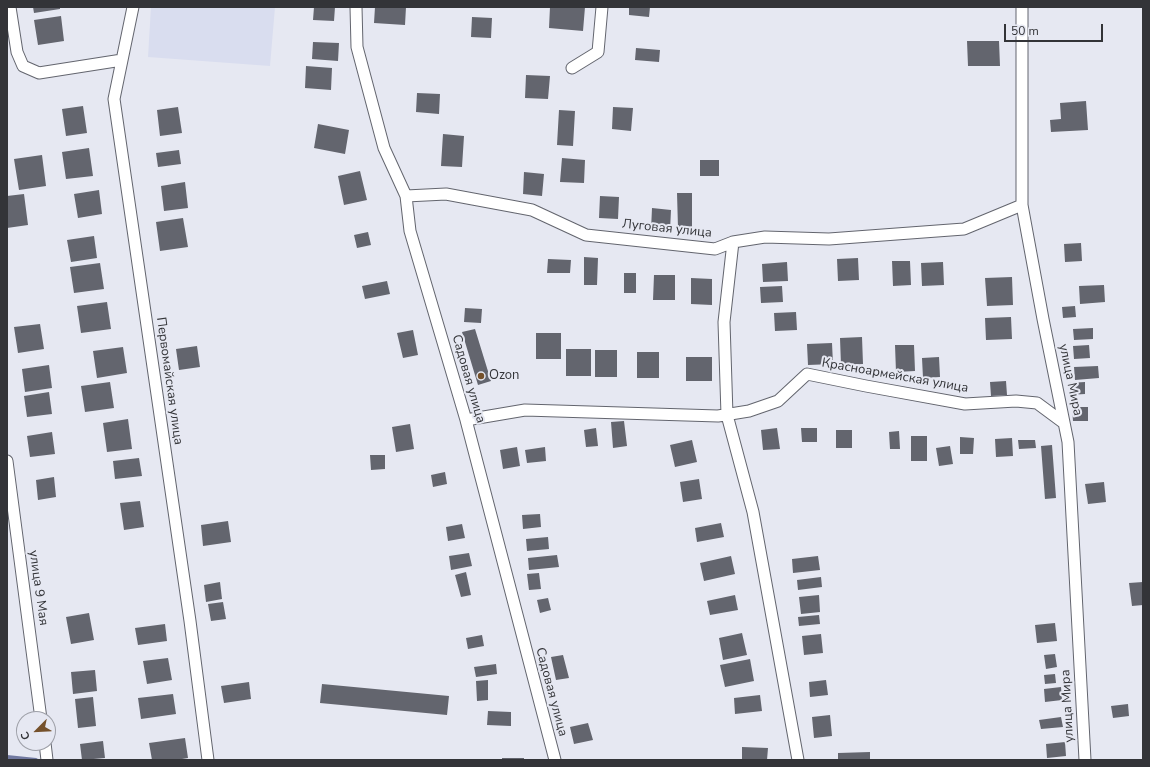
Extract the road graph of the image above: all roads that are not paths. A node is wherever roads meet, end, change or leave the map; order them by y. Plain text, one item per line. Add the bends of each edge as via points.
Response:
1 (10, 7) edge
2 (134, 7) edge
3 (356, 7) edge
4 (602, 7) edge
5 (1022, 7) edge
6 (122, 60) junction
7 (572, 68) dead end
8 (406, 196) junction
9 (1022, 205) junction
10 (733, 242) junction
11 (727, 414) junction
12 (466, 420) junction
13 (1064, 423) junction
14 (7, 461) edge
15 (41, 711) edge
16 (208, 760) edge
17 (555, 760) edge
18 (798, 760) edge
19 (1085, 760) edge

1 - 6 street via 17,52 23,66 39,73
2 - 6 street, Первомайская улица
3 - 8 street, Садовая улица via 357,47 384,148
4 - 7 street via 598,52
5 - 9 street, улица Мира
6 - 16 street, Первомайская улица via 114,100
8 - 10 street, Луговая улица via 446,194 532,210 586,235 715,249
8 - 12 street, Садовая улица via 410,231
9 - 10 street, Луговая улица via 964,229 829,239 765,237
9 - 13 street, улица Мира
10 - 11 street via 724,322
11 - 12 street, Красноармейская улица via 718,416 525,410
11 - 13 street, Красноармейская улица via 749,411 778,401 807,374 965,404 1016,401 1037,403
11 - 18 street via 753,512
12 - 17 street, Садовая улица
13 - 19 street, улица Мира via 1069,450
14 - 15 street, улица 9 Мая

